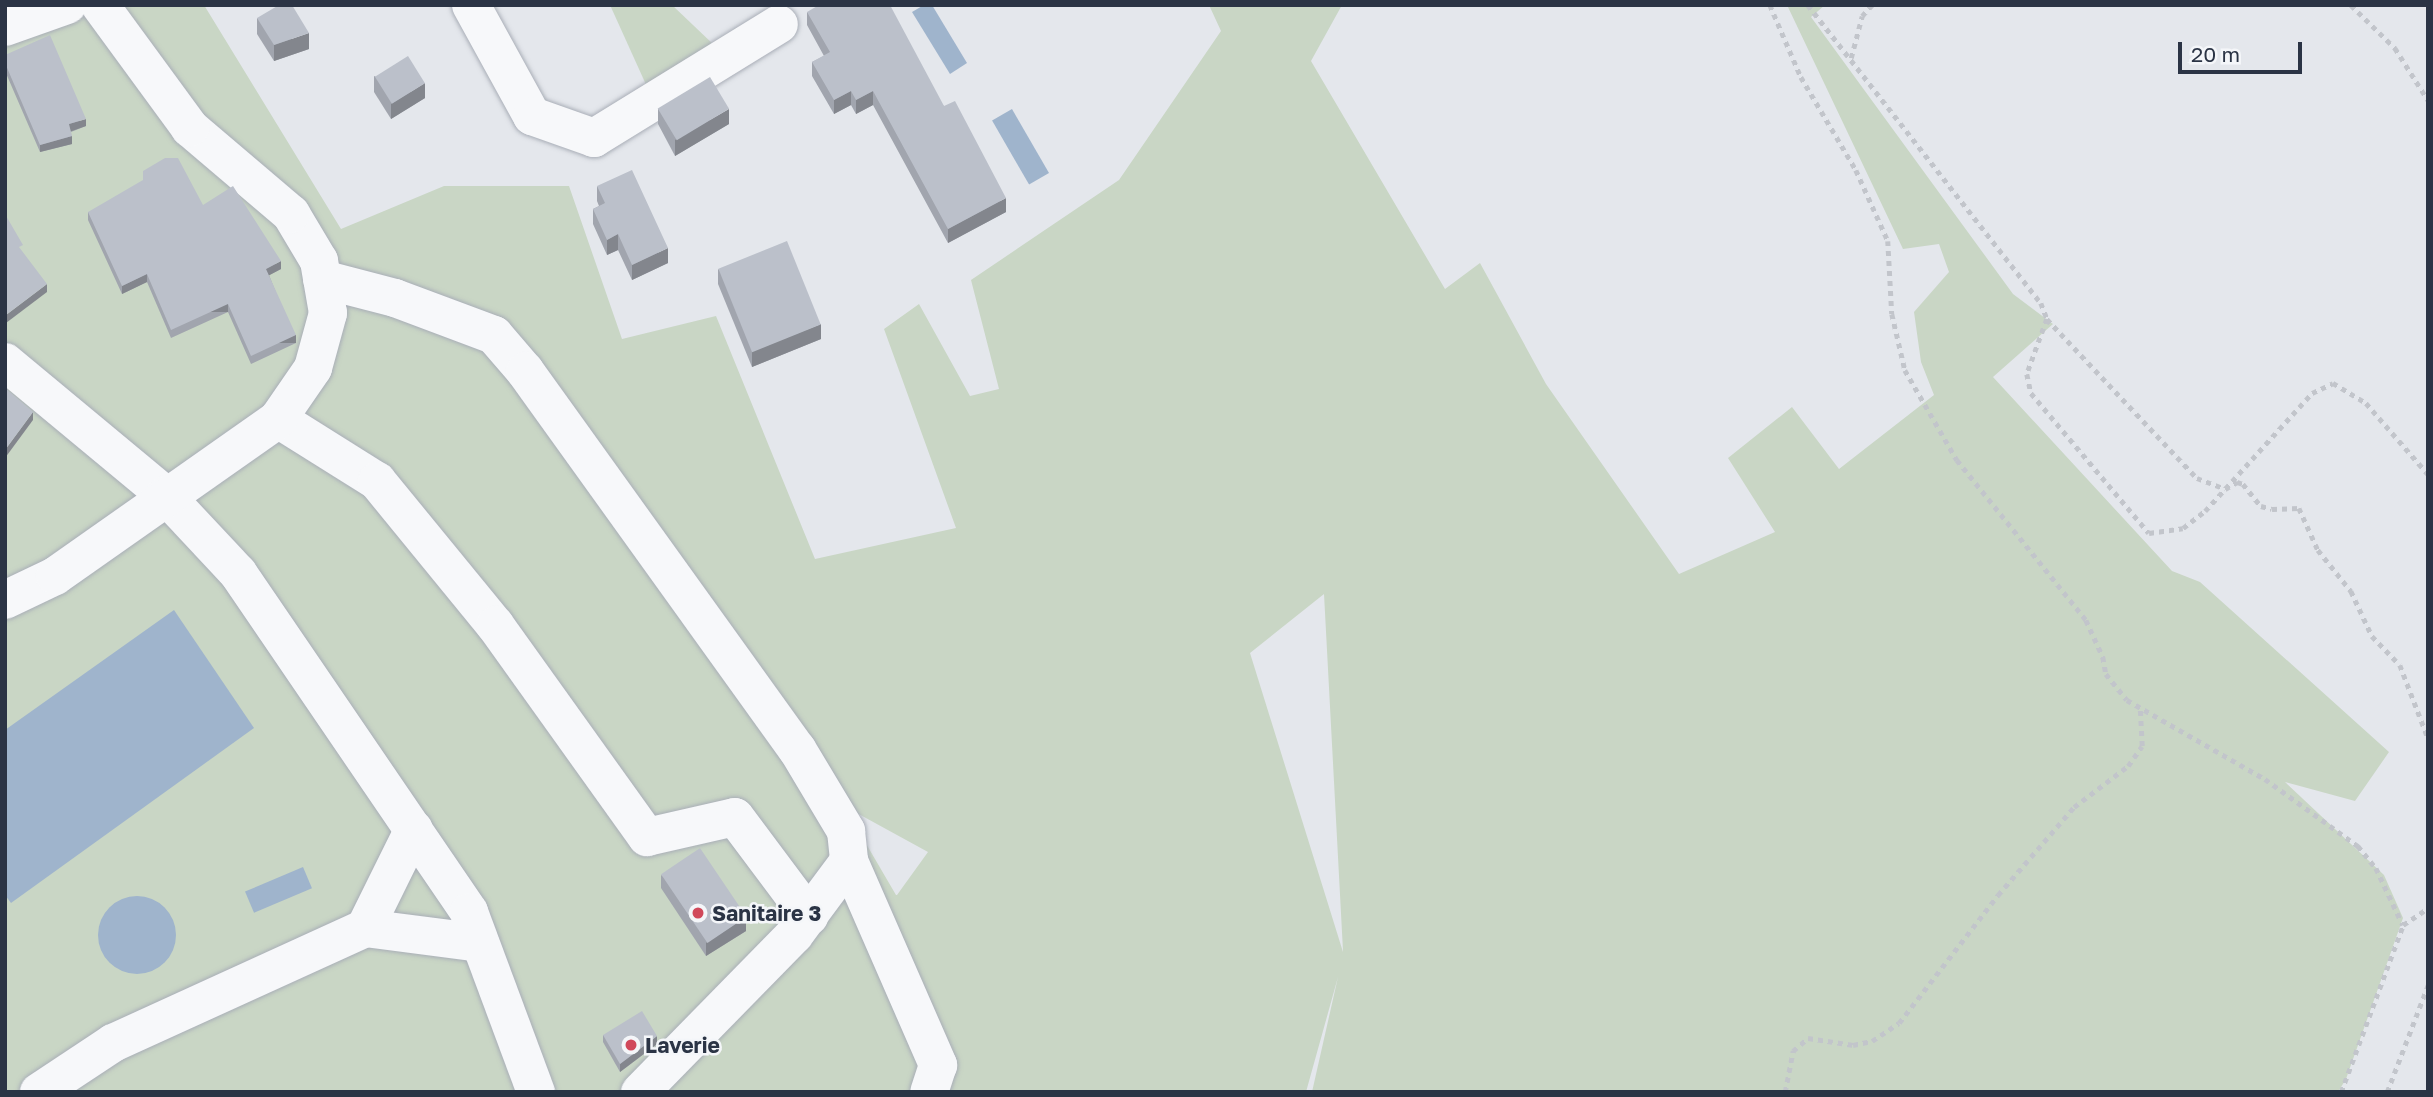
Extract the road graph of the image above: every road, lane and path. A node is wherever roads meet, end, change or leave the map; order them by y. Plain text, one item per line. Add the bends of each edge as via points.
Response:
1 (67, 5) edge
2 (100, 5) edge
3 (471, 5) edge
4 (1770, 5) edge
5 (1808, 5) edge
6 (1872, 5) edge
7 (2351, 5) edge
8 (779, 24) dead end
9 (5, 27) edge
10 (1851, 60) junction
11 (2428, 100) edge
12 (322, 279) junction
13 (2047, 319) junction
14 (5, 362) edge
15 (278, 419) junction
16 (2428, 474) edge
17 (2225, 489) junction
18 (165, 495) junction
19 (5, 600) edge
20 (2140, 707) junction
21 (2428, 738) edge
22 (414, 829) junction
23 (849, 861) junction
24 (2428, 908) edge
25 (809, 916) junction
26 (2403, 925) junction
27 (365, 928) junction
28 (480, 943) junction
29 (2428, 985) edge
30 (39, 1092) edge
31 (536, 1092) edge
32 (640, 1092) edge
33 (929, 1092) edge
34 (1785, 1092) edge
35 (2341, 1092) edge
36 (2387, 1092) edge

1 - 9 street
2 - 12 street via 190,128 291,215 319,261
3 - 8 street via 532,116 594,138
4 - 20 path via 1801,77 1856,170 1888,241 1892,314 1905,370 1957,460 2086,620 2106,674
5 - 10 path
6 - 10 path via 1862,16
7 - 11 path via 2395,48
10 - 13 path via 2040,303
12 - 15 street via 328,313 313,368
12 - 23 street via 395,298 494,335 525,371 797,749 846,831
13 - 17 path via 2197,478
13 - 17 path via 2027,374 2031,393 2149,533 2183,528
14 - 18 street
15 - 18 street
15 - 25 street via 377,481 495,625 647,837 735,817
16 - 17 path via 2366,403 2333,383 2312,393
17 - 21 path via 2237,482 2261,506 2299,508 2318,550 2351,591 2372,636 2404,671 2411,702
18 - 19 street via 55,576
18 - 22 street via 238,573
20 - 26 path via 2265,779 2358,846 2376,868
20 - 34 path via 2142,746 2128,766 2074,807 1899,1023 1872,1041 1853,1045 1808,1038 1793,1051
22 - 27 street
22 - 28 street via 469,912
23 - 25 street
23 - 33 street via 938,1065
24 - 26 path
25 - 32 street
26 - 35 path
27 - 28 street
27 - 30 street via 113,1043
28 - 31 street
29 - 36 path

